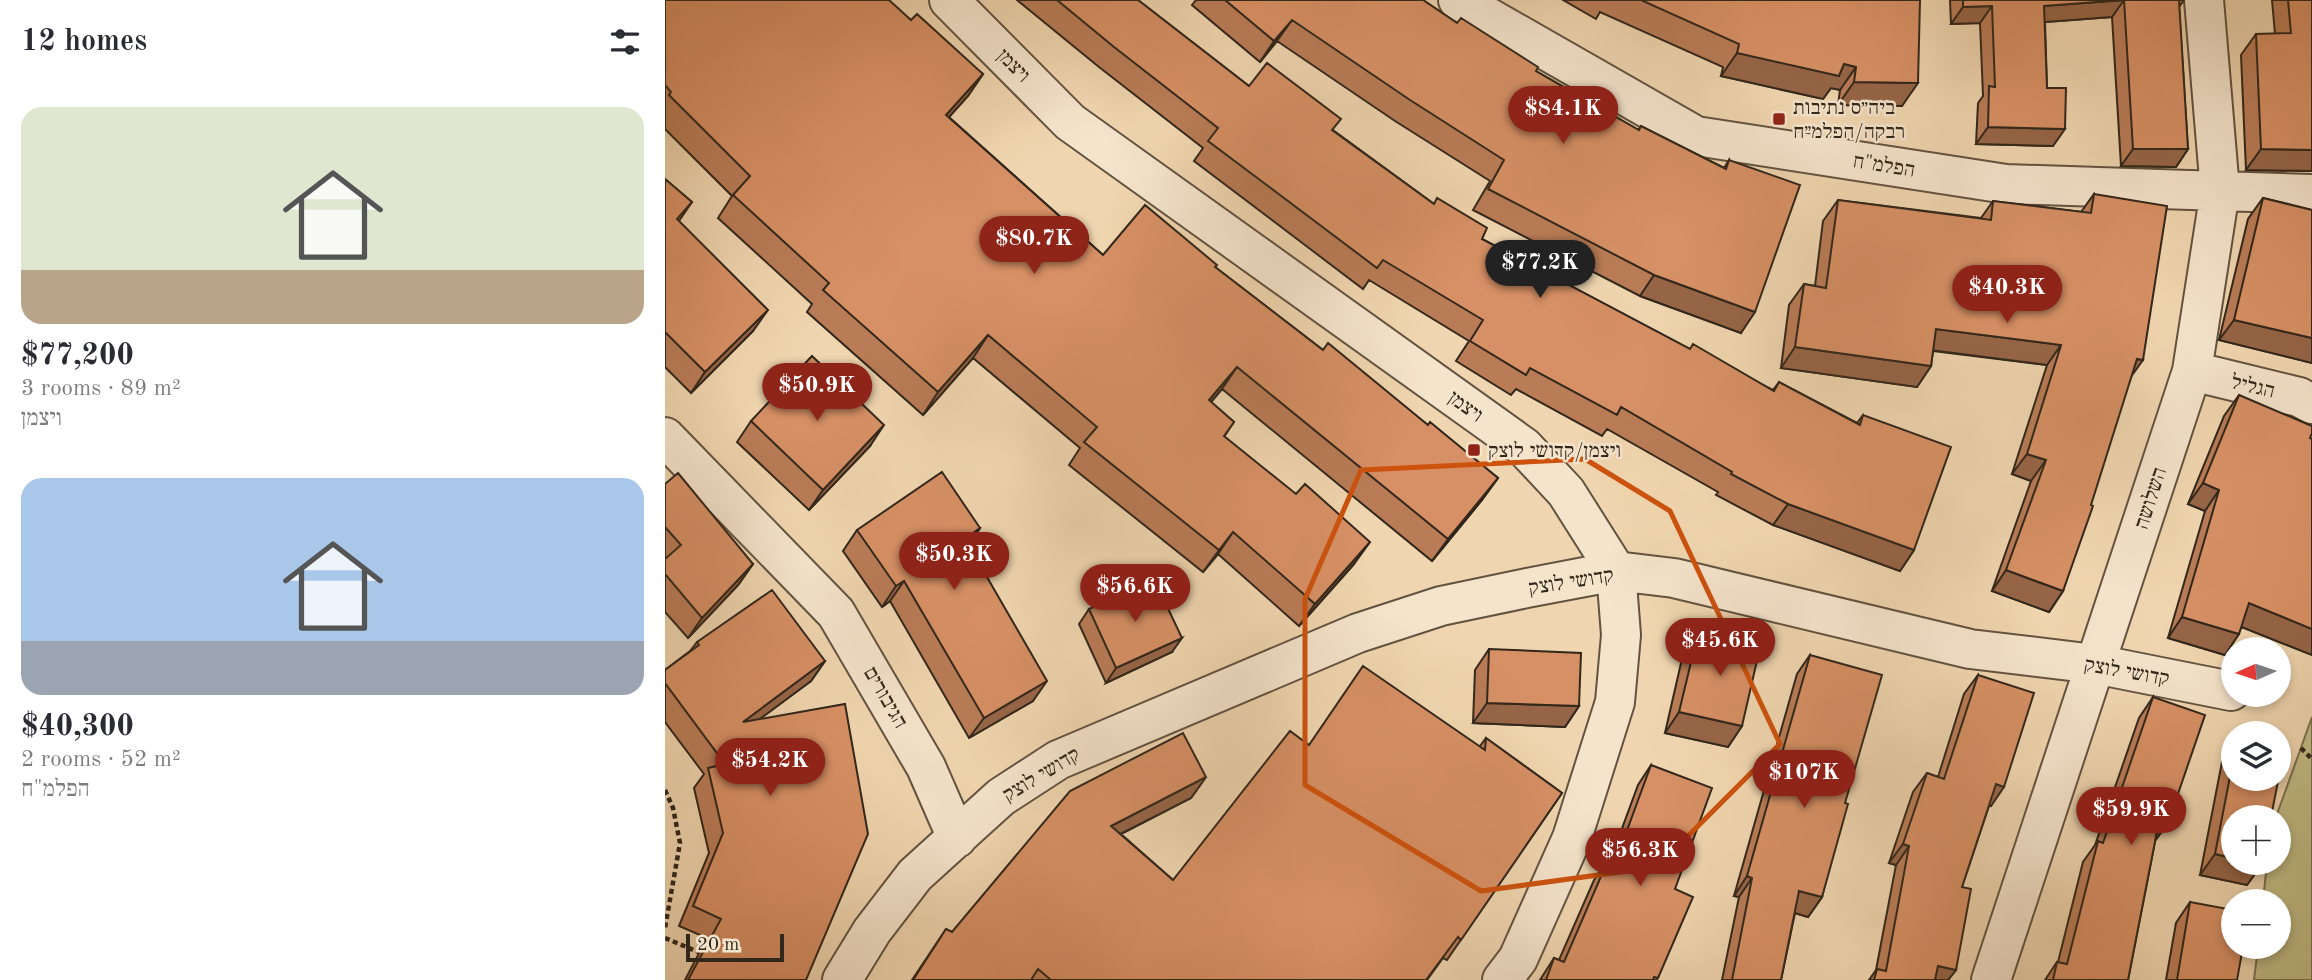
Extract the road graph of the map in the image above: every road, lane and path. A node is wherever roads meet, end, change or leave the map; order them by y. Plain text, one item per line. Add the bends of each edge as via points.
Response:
1 (949, 0) edge
2 (1458, 0) edge
3 (2204, 0) edge
4 (2220, 191) junction
5 (2312, 194) edge
6 (2192, 371) junction
7 (2312, 404) edge
8 (665, 437) edge
9 (1616, 571) junction
10 (2095, 664) junction
11 (2221, 689) edge
12 (2301, 748) dead end
13 (2312, 759) edge
14 (665, 790) edge
15 (957, 838) junction
16 (665, 928) edge
17 (665, 938) edge
18 (713, 959) edge
19 (842, 980) edge
20 (1502, 980) edge
21 (1991, 980) edge

1 - 9 street, ויצמן via 1070,122 1524,447 1566,492
2 - 4 street, הפלמ"ח via 1696,136 2006,184
3 - 4 street, השלושה
4 - 5 street
4 - 6 street, השלושה
6 - 7 street, הגליל
6 - 10 street, השלושה
8 - 15 street, הגיבורים via 837,613 926,767
9 - 10 street, קדושי לוצק via 1674,579 1970,649
9 - 15 street, קדושי לוצק via 1441,606 1359,633 1058,760 1001,797
9 - 20 street, ויצמן via 1621,635 1615,702 1572,838 1518,959
10 - 11 street, קדושי לוצק
10 - 21 street, השלושה
12 - 13 path
14 - 16 path via 680,844
15 - 19 street via 915,875
17 - 18 path

